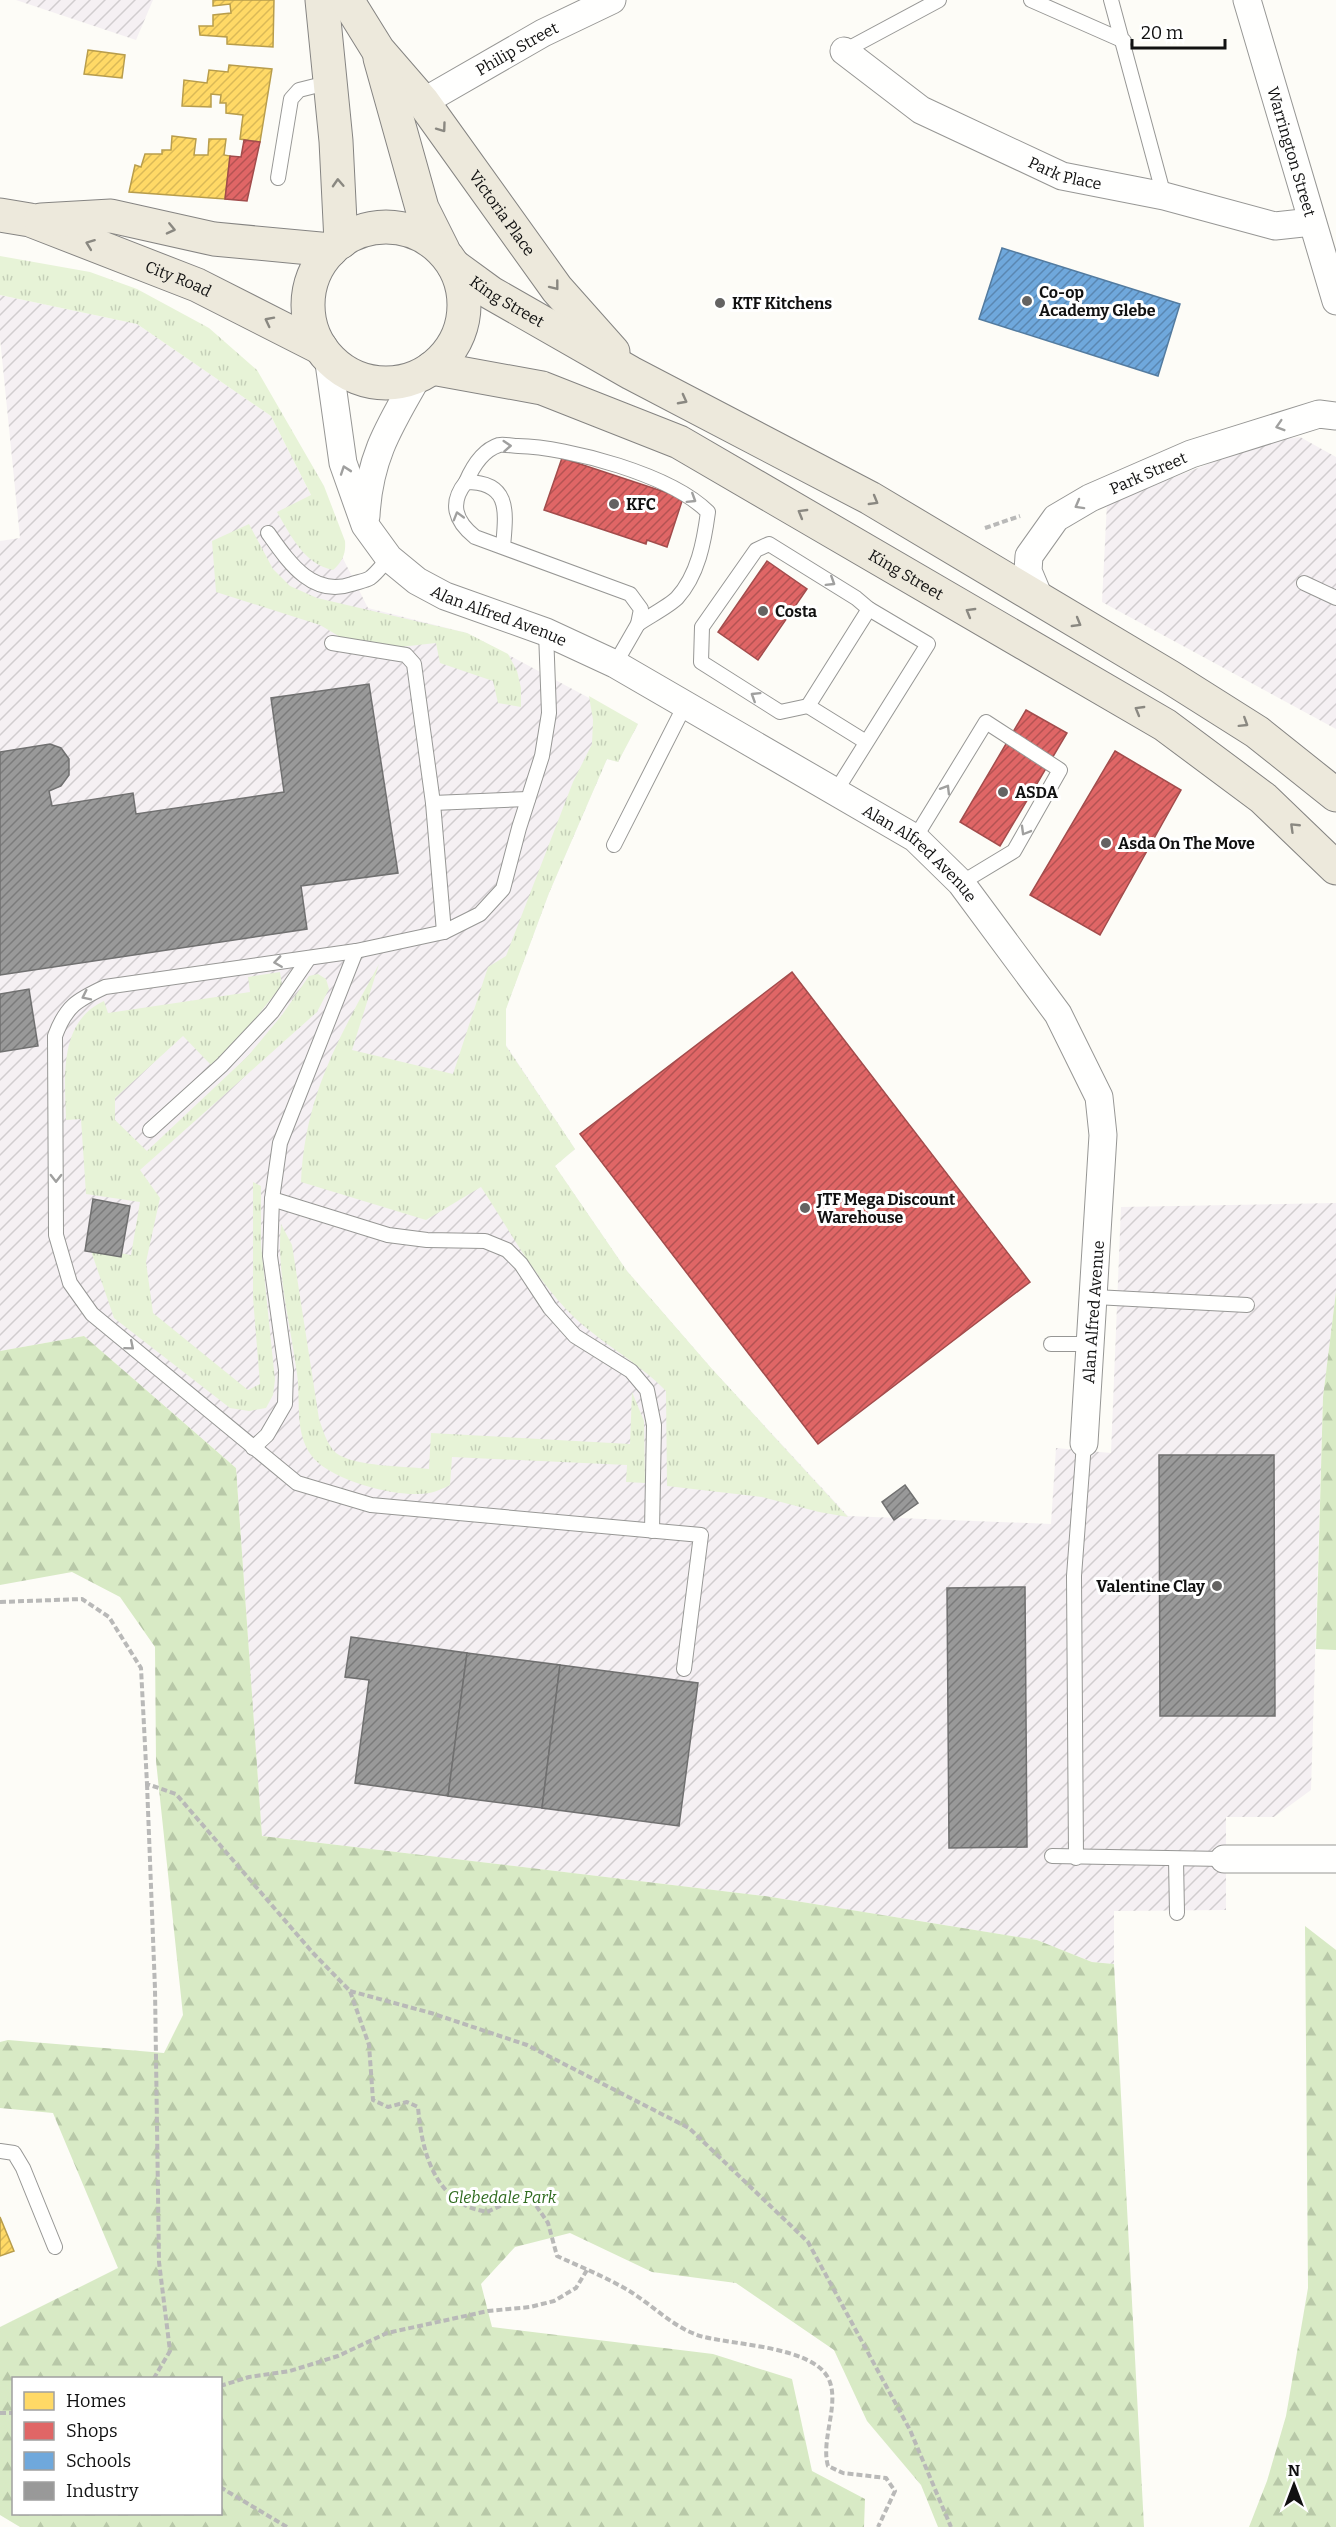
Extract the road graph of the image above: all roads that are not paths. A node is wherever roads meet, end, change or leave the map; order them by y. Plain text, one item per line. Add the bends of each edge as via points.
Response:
1 (322, 0) edge
2 (347, 0) edge
3 (612, 0) edge
4 (939, 0) edge
5 (1031, 0) edge
6 (1111, 0) edge
7 (1249, 1) edge
8 (1124, 41) junction
9 (378, 50) junction
10 (844, 51) joint
11 (331, 82) junction
12 (423, 102) junction
13 (278, 178) dead end
14 (1164, 196) junction
15 (15, 217) edge
16 (1312, 222) junction
17 (336, 246) junction
18 (449, 259) junction
19 (1336, 301) edge
20 (325, 352) junction
21 (425, 372) junction
22 (631, 373) junction
23 (1336, 417) edge
24 (465, 482) junction
25 (365, 525) junction
26 (268, 533) dead end
27 (503, 547) junction
28 (389, 558) junction
29 (1304, 583) dead end
30 (1336, 598) edge
31 (1041, 602) junction
32 (869, 609) junction
33 (638, 624) junction
34 (546, 632) junction
35 (332, 643) dead end
36 (615, 664) junction
37 (686, 705) junction
38 (808, 706) junction
39 (866, 742) junction
40 (836, 791) junction
41 (1336, 795) edge
42 (528, 800) junction
43 (433, 803) junction
44 (915, 838) junction
45 (614, 845) dead end
46 (1336, 868) edge
47 (961, 883) junction
48 (444, 932) junction
49 (356, 951) junction
50 (309, 958) junction
51 (150, 1130) dead end
52 (272, 1199) junction
53 (1095, 1297) junction
54 (1247, 1305) dead end
55 (1051, 1344) dead end
56 (1090, 1344) junction
57 (1084, 1443) joint
58 (254, 1448) junction
59 (652, 1531) junction
60 (684, 1669) dead end
61 (1052, 1856) dead end
62 (1076, 1858) junction
63 (1176, 1859) junction
64 (1224, 1859) joint
65 (1336, 1859) edge
66 (1177, 1913) dead end
67 (0, 2151) edge
68 (55, 2247) dead end

1 - 11 main road
2 - 9 main road, Victoria Place
3 - 12 street, Philip Street via 543,33
4 - 10 lane
5 - 8 lane
6 - 8 lane
7 - 16 street, Warrington Street
8 - 14 lane
9 - 12 main road, Victoria Place
9 - 18 main road, Victoria Place via 422,208
10 - 14 street, Park Place via 921,110 1062,176
11 - 13 lane via 299,90 291,99
17 -> 11 main road
12 -> 22 main road, Victoria Place via 557,289
14 - 16 street, Park Place via 1275,226
15 -> 17 main road, City Road via 111,216 214,239
20 -> 15 main road, City Road via 197,285
16 - 19 street, Warrington Street
17 - 18 main road via 364,230 390,227 415,232
17 - 20 main road via 317,269 310,290 311,324
18 - 21 main road via 462,288 464,315 455,341 443,358
18 - 22 main road, King Street via 491,293
20 - 21 main road via 344,370 364,379 390,382
25 -> 20 street, Alan Alfred Avenue via 343,463
21 - 25 street via 381,441 367,484
46 -> 21 main road, King Street via 1263,798 1165,725 679,442 542,388
22 -> 31 main road, King Street via 870,498
23 -> 31 street, Park Street via 1319,414 1191,454 1090,498 1056,518 1029,556 1028,571
24 - 27 lane via 484,482 496,490 505,515
27 -> 24 lane via 475,537 461,526 455,511 457,493
24 -> 33 lane via 475,463 499,445 543,446 606,462 697,501 708,512 694,570 676,599
25 - 28 street, Alan Alfred Avenue
26 - 28 lane via 309,582 326,586 343,587 369,579
27 - 33 lane via 630,594 641,609
28 - 34 street, Alan Alfred Avenue via 417,581 445,596
29 - 30 lane
31 -> 41 main road, King Street via 1257,732
32 - 38 lane
38 -> 32 lane via 780,712 701,662 702,627 756,550 769,544
32 - 39 lane via 928,644
33 - 36 lane
34 - 36 street, Alan Alfred Avenue
34 - 42 lane via 549,713 542,756
35 - 43 lane via 400,654 414,664
36 - 37 street, Alan Alfred Avenue
37 - 40 street, Alan Alfred Avenue
37 - 45 lane
38 - 39 lane
39 - 40 lane
40 - 44 street, Alan Alfred Avenue
42 - 43 lane
42 - 48 lane via 503,889 480,914
43 - 48 lane
44 - 47 street, Alan Alfred Avenue
44 -> 47 lane via 986,722 1060,770 1014,851
47 - 53 street, Alan Alfred Avenue via 1058,1014 1099,1097 1103,1135
48 - 49 lane
49 - 50 lane
49 - 52 lane via 280,1143
50 - 51 lane via 272,1012 222,1065
50 -> 58 lane via 105,987 79,999 62,1017 56,1036 56,1235 70,1283 92,1314
52 - 58 lane via 270,1256 286,1370 285,1404 267,1436
52 - 59 lane via 388,1235 485,1242 507,1250 575,1336 631,1371 647,1390 654,1425
53 - 54 lane
53 - 56 street, Alan Alfred Avenue
55 - 56 lane
56 - 57 street, Alan Alfred Avenue
57 - 62 lane via 1074,1576
58 - 59 lane via 297,1483 371,1505
59 - 60 lane via 701,1535
61 - 62 lane
62 - 63 lane
63 - 64 lane
63 - 66 lane
64 - 65 street
67 - 68 lane via 14,2153 23,2168

